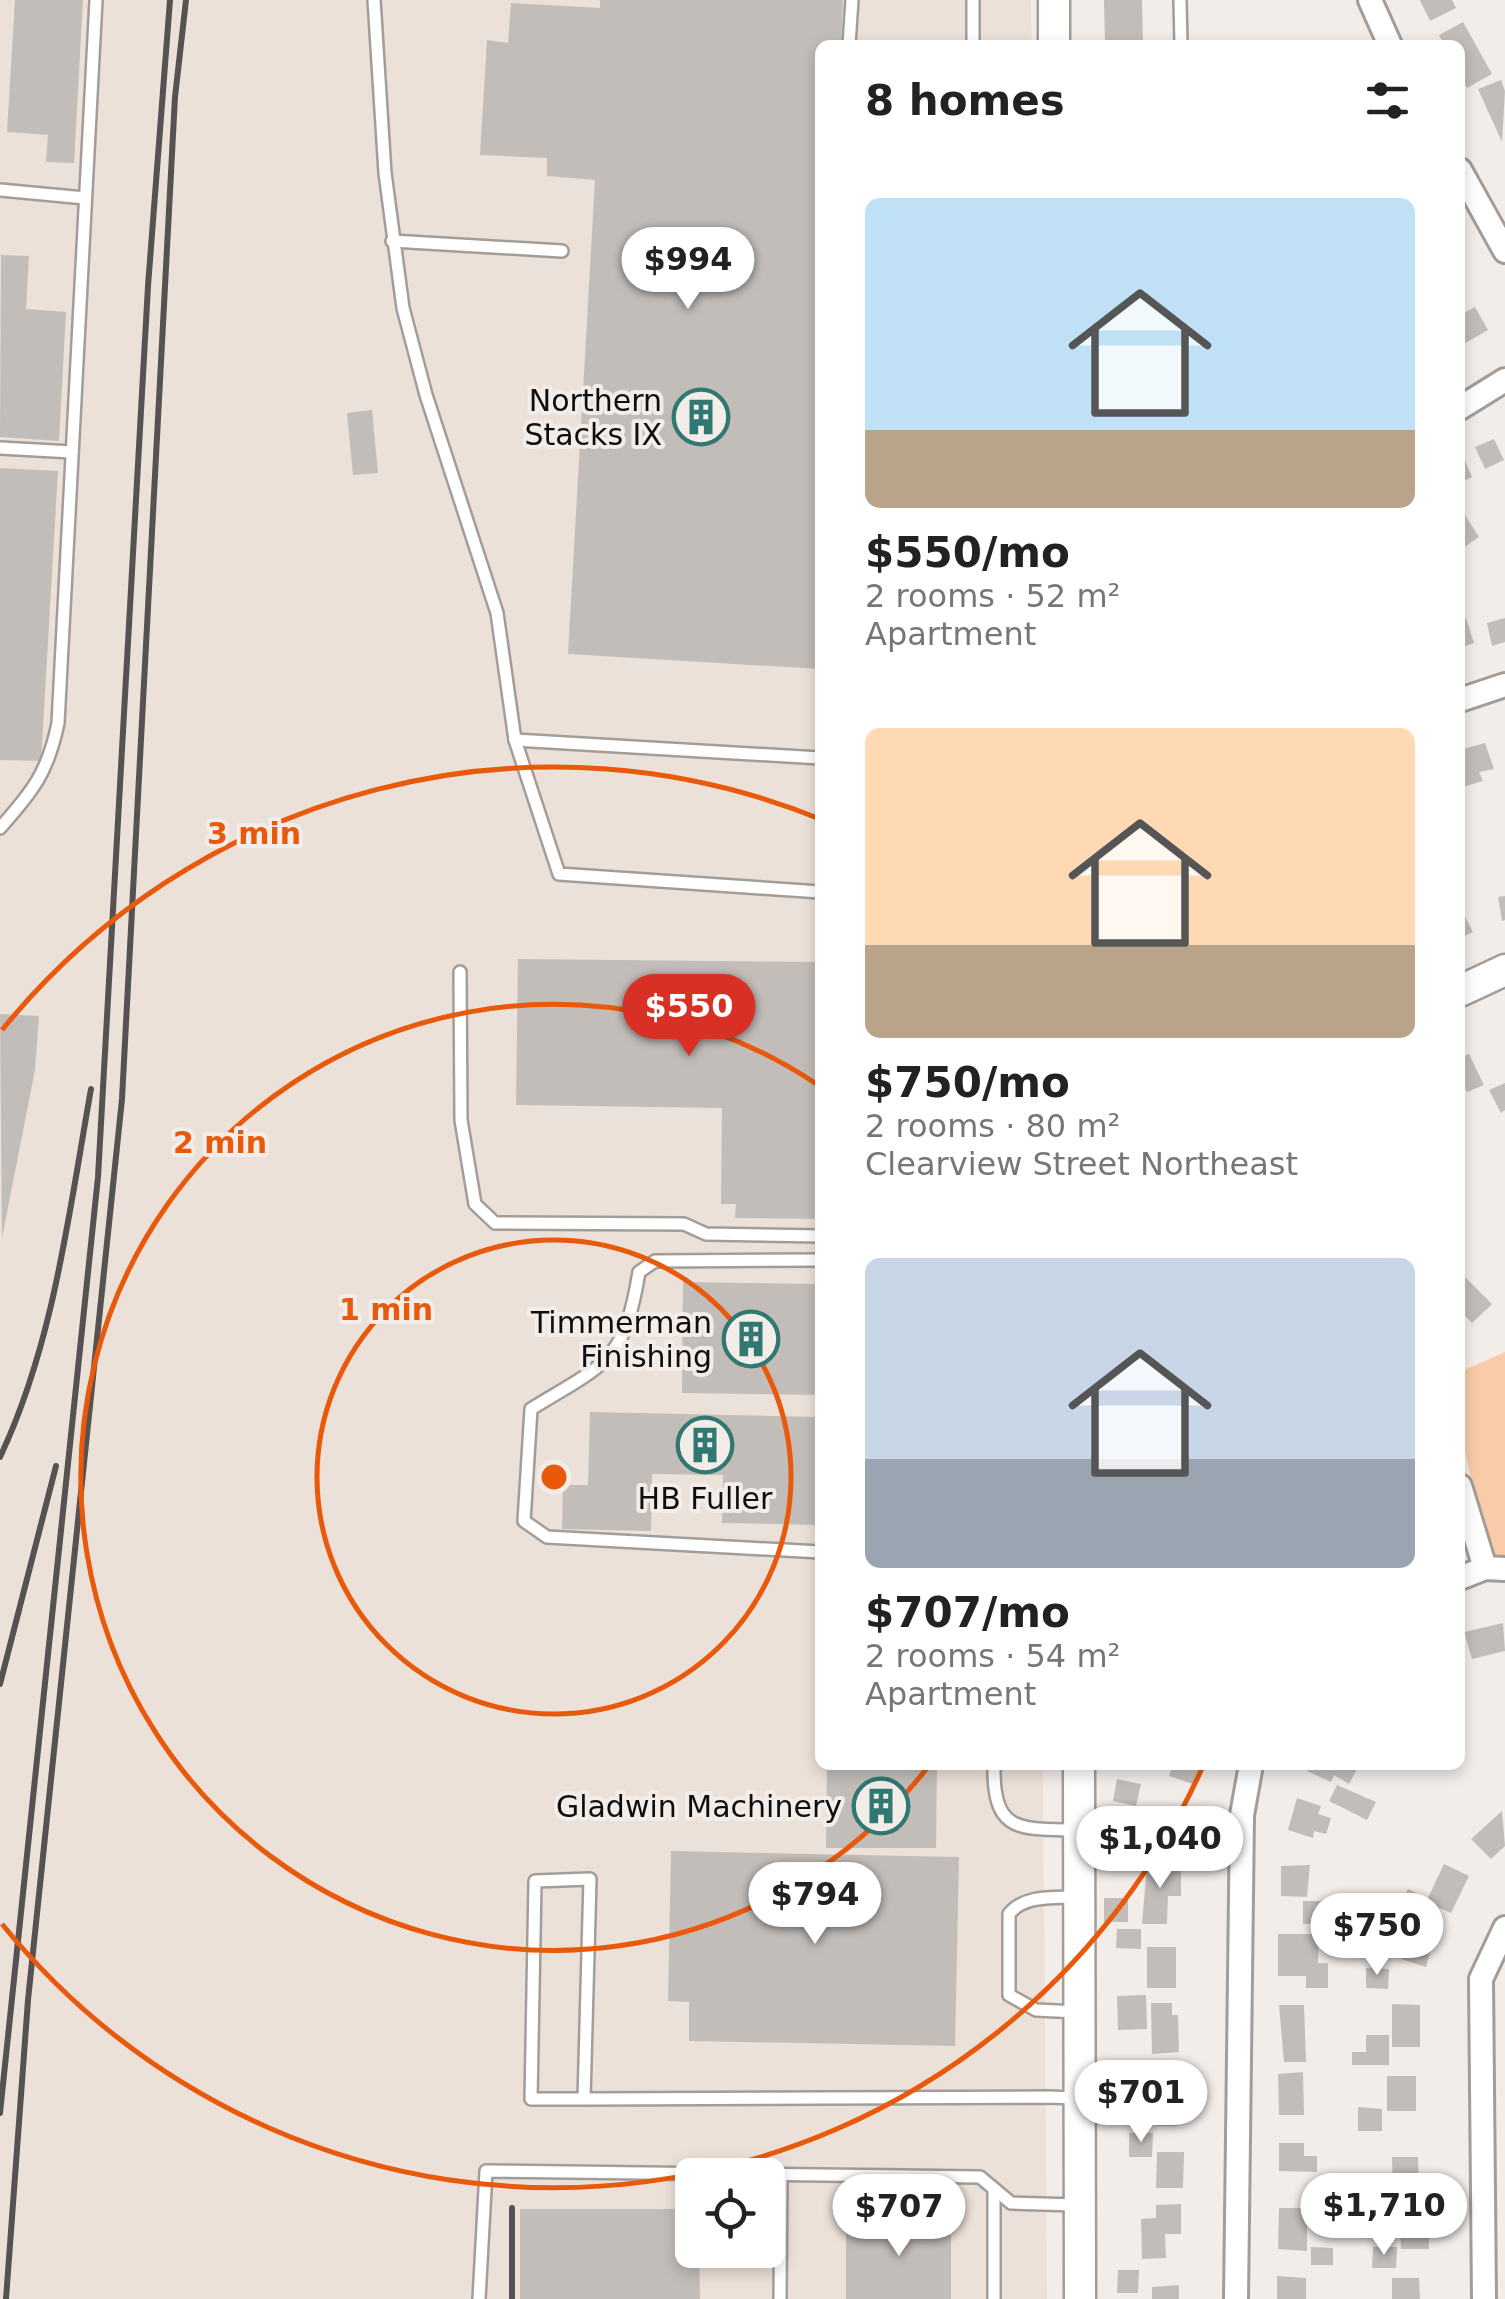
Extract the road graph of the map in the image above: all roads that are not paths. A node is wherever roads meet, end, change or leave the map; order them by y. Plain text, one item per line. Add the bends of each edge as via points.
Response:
1 (96, 0) edge
2 (374, 0) edge
3 (852, 0) edge
4 (974, 0) edge
5 (1054, 0) edge
6 (1180, 0) edge
7 (1370, 0) edge
8 (849, 40) edge
9 (973, 40) edge
10 (1054, 40) edge
11 (1181, 40) edge
12 (1388, 40) edge
13 (1465, 179) edge
14 (0, 190) edge
15 (85, 198) junction
16 (392, 241) junction
17 (562, 251) dead end
18 (1505, 251) edge
19 (1505, 380) edge
20 (1465, 405) edge
21 (0, 448) edge
22 (72, 452) junction
23 (1505, 686) edge
24 (1465, 698) edge
25 (515, 740) junction
26 (815, 758) edge
27 (0, 828) edge
28 (815, 892) edge
29 (1505, 970) edge
30 (460, 972) dead end
31 (1465, 988) edge
32 (815, 1236) edge
33 (815, 1260) edge
34 (1465, 1498) edge
35 (815, 1552) edge
36 (1495, 1568) edge
37 (1465, 1577) edge
38 (994, 1770) edge
39 (1079, 1770) edge
40 (1250, 1770) edge
41 (1079, 1830) junction
42 (1079, 1897) junction
43 (1505, 1928) edge
44 (1080, 2012) junction
45 (1080, 2098) junction
46 (584, 2099) junction
47 (675, 2173) edge
48 (785, 2174) edge
49 (994, 2189) junction
50 (1080, 2206) junction
51 (780, 2268) edge
52 (479, 2299) edge
53 (780, 2299) edge
54 (994, 2299) edge
55 (1080, 2299) edge
56 (1236, 2299) edge
57 (1484, 2299) edge

1 - 15 lane
2 - 16 lane
3 - 8 lane
4 - 9 lane
5 - 10 street
6 - 11 lane
7 - 12 street
13 - 18 street
14 - 15 lane
15 - 22 lane
16 - 17 lane
16 - 25 lane via 426,396 497,613
19 - 20 street
21 - 22 lane
22 - 27 lane via 56,736 34,790
23 - 24 street
25 - 26 lane
25 - 28 lane via 559,874
29 - 31 street
30 - 32 lane via 461,1120 476,1204 496,1223 684,1224 706,1234
33 - 35 lane via 655,1261 639,1272 623,1341 604,1362 531,1409 524,1521 547,1537
34 - 36 street
36 - 37 street
38 - 41 lane via 997,1808 1007,1821 1028,1829
39 - 41 street
40 - 56 street via 1242,1815
41 - 42 street
42 - 44 street
42 - 44 lane via 1013,1908 1009,1995 1036,2010
43 - 57 street via 1482,1979
44 - 45 street
45 - 46 lane
45 - 50 street
46 - 46 lane via 531,2099 535,1881 590,1879
47 - 52 lane via 486,2171
48 - 49 lane via 980,2176
49 - 50 lane via 1011,2203
49 - 54 lane
50 - 55 street
51 - 53 lane

